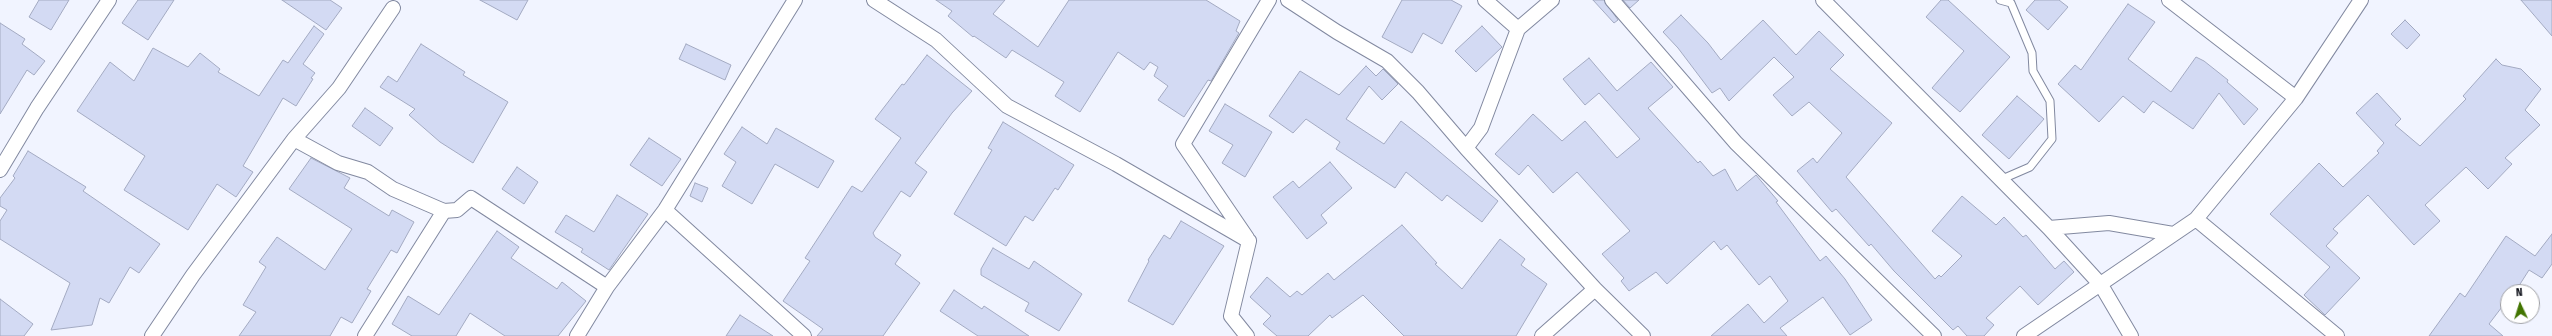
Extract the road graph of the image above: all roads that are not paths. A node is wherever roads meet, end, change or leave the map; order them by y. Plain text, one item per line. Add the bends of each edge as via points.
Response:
1 (109, 0) edge
2 (795, 0) edge
3 (874, 0) edge
4 (1270, 0) edge
5 (1288, 0) edge
6 (1485, 0) edge
7 (1552, 0) edge
8 (1612, 0) edge
9 (1823, 0) edge
10 (2000, 0) edge
11 (2169, 0) edge
12 (2361, 0) edge
13 (393, 8) dead end
14 (1518, 29) junction
15 (2296, 98) junction
16 (294, 139) junction
17 (1466, 148) junction
18 (0, 170) edge
19 (2000, 180) junction
20 (664, 210) junction
21 (444, 211) junction
22 (2196, 219) junction
23 (2049, 228) junction
24 (2173, 234) junction
25 (1250, 241) junction
26 (2101, 285) junction
27 (607, 287) junction
28 (1595, 289) junction
29 (152, 336) edge
30 (365, 336) edge
31 (577, 336) edge
32 (804, 336) edge
33 (1247, 336) edge
34 (1542, 336) edge
35 (1643, 336) edge
36 (1934, 336) edge
37 (2024, 336) edge
38 (2131, 336) edge
39 (2337, 336) edge

1 - 18 street via 37,108
2 - 20 street
3 - 25 street via 936,40 1007,106 1116,164
4 - 25 street via 1183,144
5 - 17 street via 1387,61 1418,92
6 - 14 street
7 - 14 street
8 - 36 street via 1736,143
9 - 19 street
10 - 19 lane via 2011,3 2032,53 2033,71 2050,101 2052,139 2030,167
11 - 15 street
12 - 15 street
13 - 16 street via 339,88
14 - 17 street via 1481,128
15 - 22 street
16 - 21 street via 338,163 368,172 393,189
16 - 29 street via 193,275
17 - 28 street
19 - 23 street
20 - 27 street
20 - 32 street
21 - 27 street via 457,210 471,198
21 - 30 street
22 - 24 street
22 - 39 street
23 - 24 street via 2109,223
23 - 26 street
24 - 26 street
25 - 33 street via 1232,316
26 - 37 street
26 - 38 street
27 - 31 street
28 - 34 street
28 - 35 street

